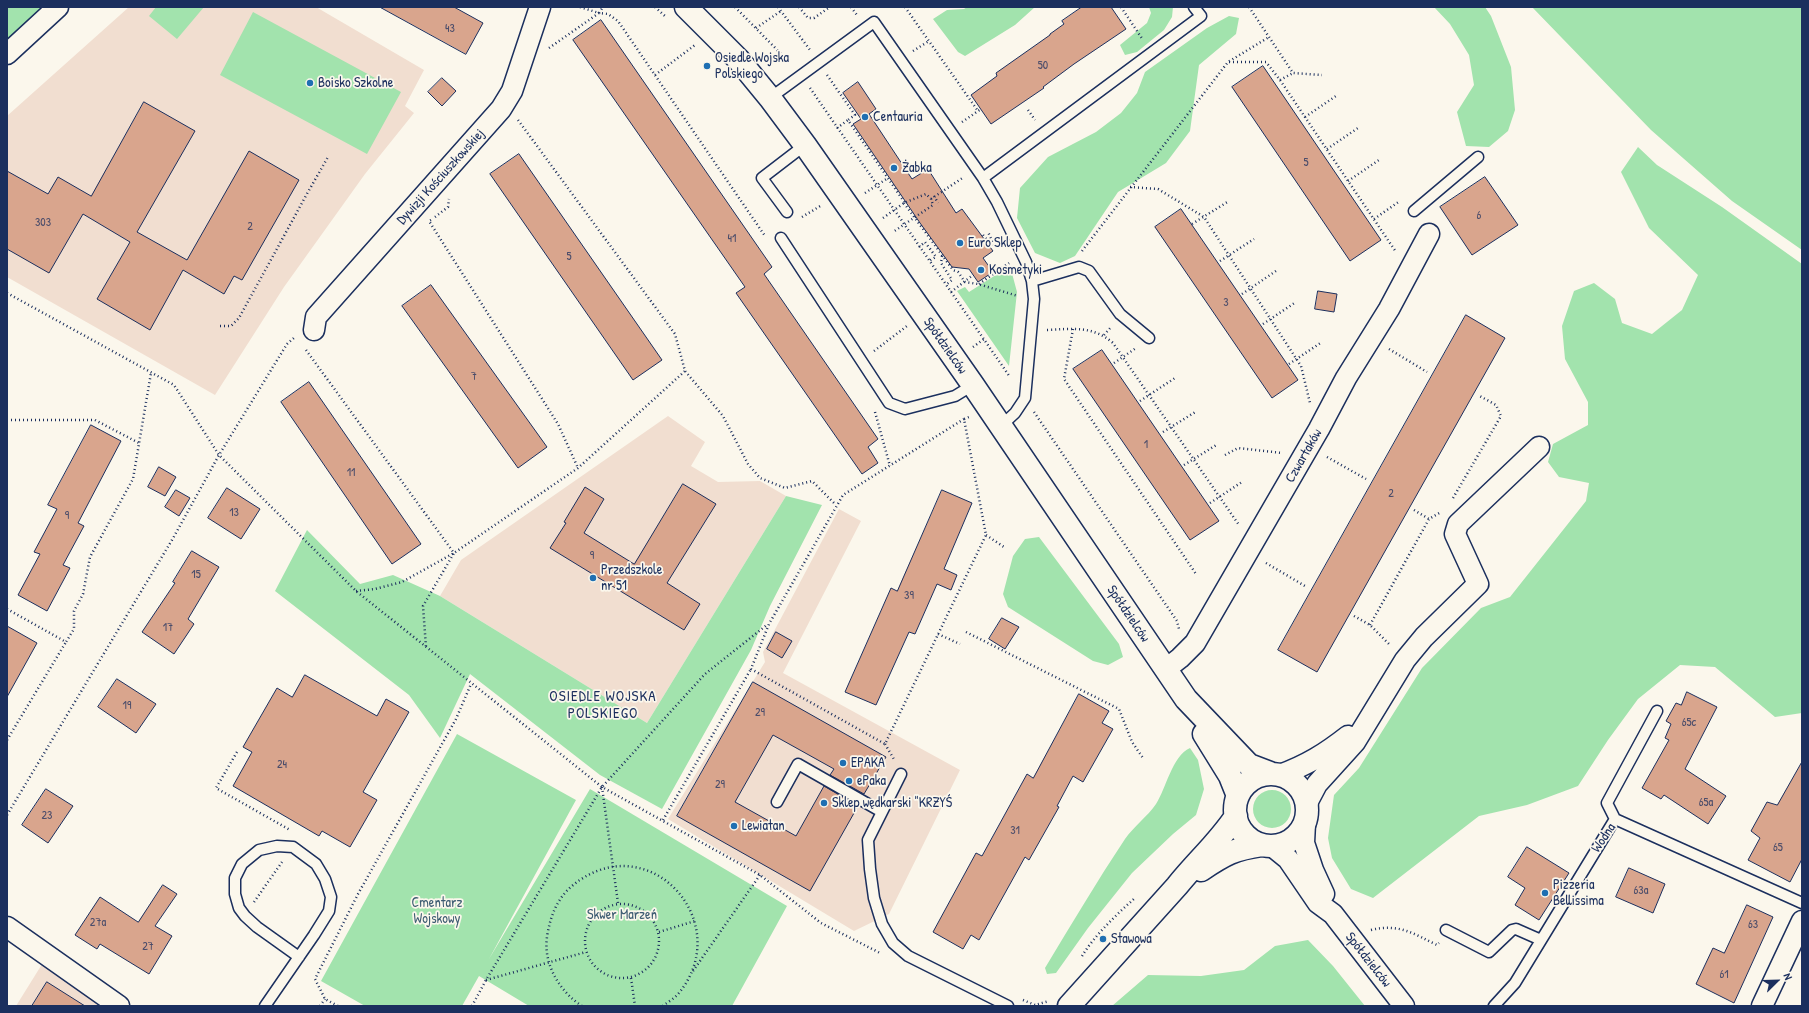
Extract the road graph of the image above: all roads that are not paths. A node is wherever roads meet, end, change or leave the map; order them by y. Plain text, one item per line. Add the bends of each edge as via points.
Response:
1 (58, 7) edge
2 (540, 7) edge
3 (1194, 7) edge
4 (677, 13) edge
5 (7, 54) edge
6 (770, 98) junction
7 (805, 145) junction
8 (1478, 157) dead end
9 (983, 178) junction
10 (1414, 211) dead end
11 (787, 212) dead end
12 (1429, 234) dead end
13 (780, 238) dead end
14 (1032, 281) junction
15 (314, 330) road end
16 (1149, 338) road end
17 (964, 390) junction
18 (1001, 426) junction
19 (1539, 447) dead end
20 (1166, 669) junction
21 (1186, 699) junction
22 (1657, 711) dead end
23 (1365, 723) junction
24 (901, 774) dead end
25 (1275, 774) junction
26 (777, 802) dead end
27 (1237, 806) junction
28 (882, 812) junction
29 (1306, 813) junction
30 (1615, 819) junction
31 (1267, 845) junction
32 (1177, 886) junction
33 (1802, 903) edge
34 (1333, 914) junction
35 (1802, 921) edge
36 (7, 927) edge
37 (1446, 930) road end
38 (1541, 940) junction
39 (298, 957) junction
40 (1060, 1003) edge
41 (119, 1006) edge
42 (265, 1006) edge
43 (1008, 1006) edge
44 (1404, 1006) edge
45 (1494, 1006) edge
46 (1762, 1006) edge

1 - 5 street
2 - 15 street, Dywizji Kościuszkowskiej via 512,91 502,109 316,317
3 - 9 lane via 1202,16
4 - 6 street, Spółdzielców via 728,47
6 - 7 street, Spółdzielców
6 - 9 lane via 874,22
7 - 11 lane via 762,178
7 - 17 street, Spółdzielców
8 - 10 lane
9 - 14 lane via 1026,262
12 - 20 street, Czwartaków via 1346,378 1320,429 1195,643
13 - 17 lane via 889,403 905,409
14 - 16 lane via 1079,267 1089,271 1120,314
14 - 18 lane via 1034,299 1025,398 1015,413
17 - 18 street, Spółdzielców
18 - 20 street, Spółdzielców
19 - 23 street via 1458,524 1455,534 1478,584 1424,637 1405,660
20 - 21 street, Spółdzielców
21 - 25 street, Spółdzielców via 1249,765
21 - 27 street, Spółdzielców via 1195,719 1230,776
22 - 30 lane via 1607,803
23 - 25 street via 1302,767
23 - 29 street via 1355,742 1317,784
24 - 28 lane
25 - 27 street via 1260,775 1251,780 1243,787
25 - 29 street via 1290,778 1298,785 1304,794
26 - 28 lane via 798,764
27 - 31 street via 1239,826 1245,834 1253,841
27 - 32 street via 1226,832 1192,866
28 - 43 lane via 868,840 870,870 874,898 882,924 893,943 908,956
29 - 31 street via 1299,832 1292,839 1283,844
29 - 34 street, Spółdzielców via 1304,843
30 - 33 lane, Wodna
30 - 38 lane, Wodna
31 - 32 street via 1240,848 1222,856
31 - 34 street, Spółdzielców via 1288,859 1318,903
32 - 40 street
34 - 44 street, Spółdzielców
35 - 46 street
36 - 41 street
37 - 38 lane via 1489,952 1516,929
38 - 45 lane, Wodna via 1515,983
39 - 39 lane via 329,911 331,897 325,878 316,864 293,847 277,846 259,850 242,864 235,878 235,894 239,908 263,932
39 - 42 lane

